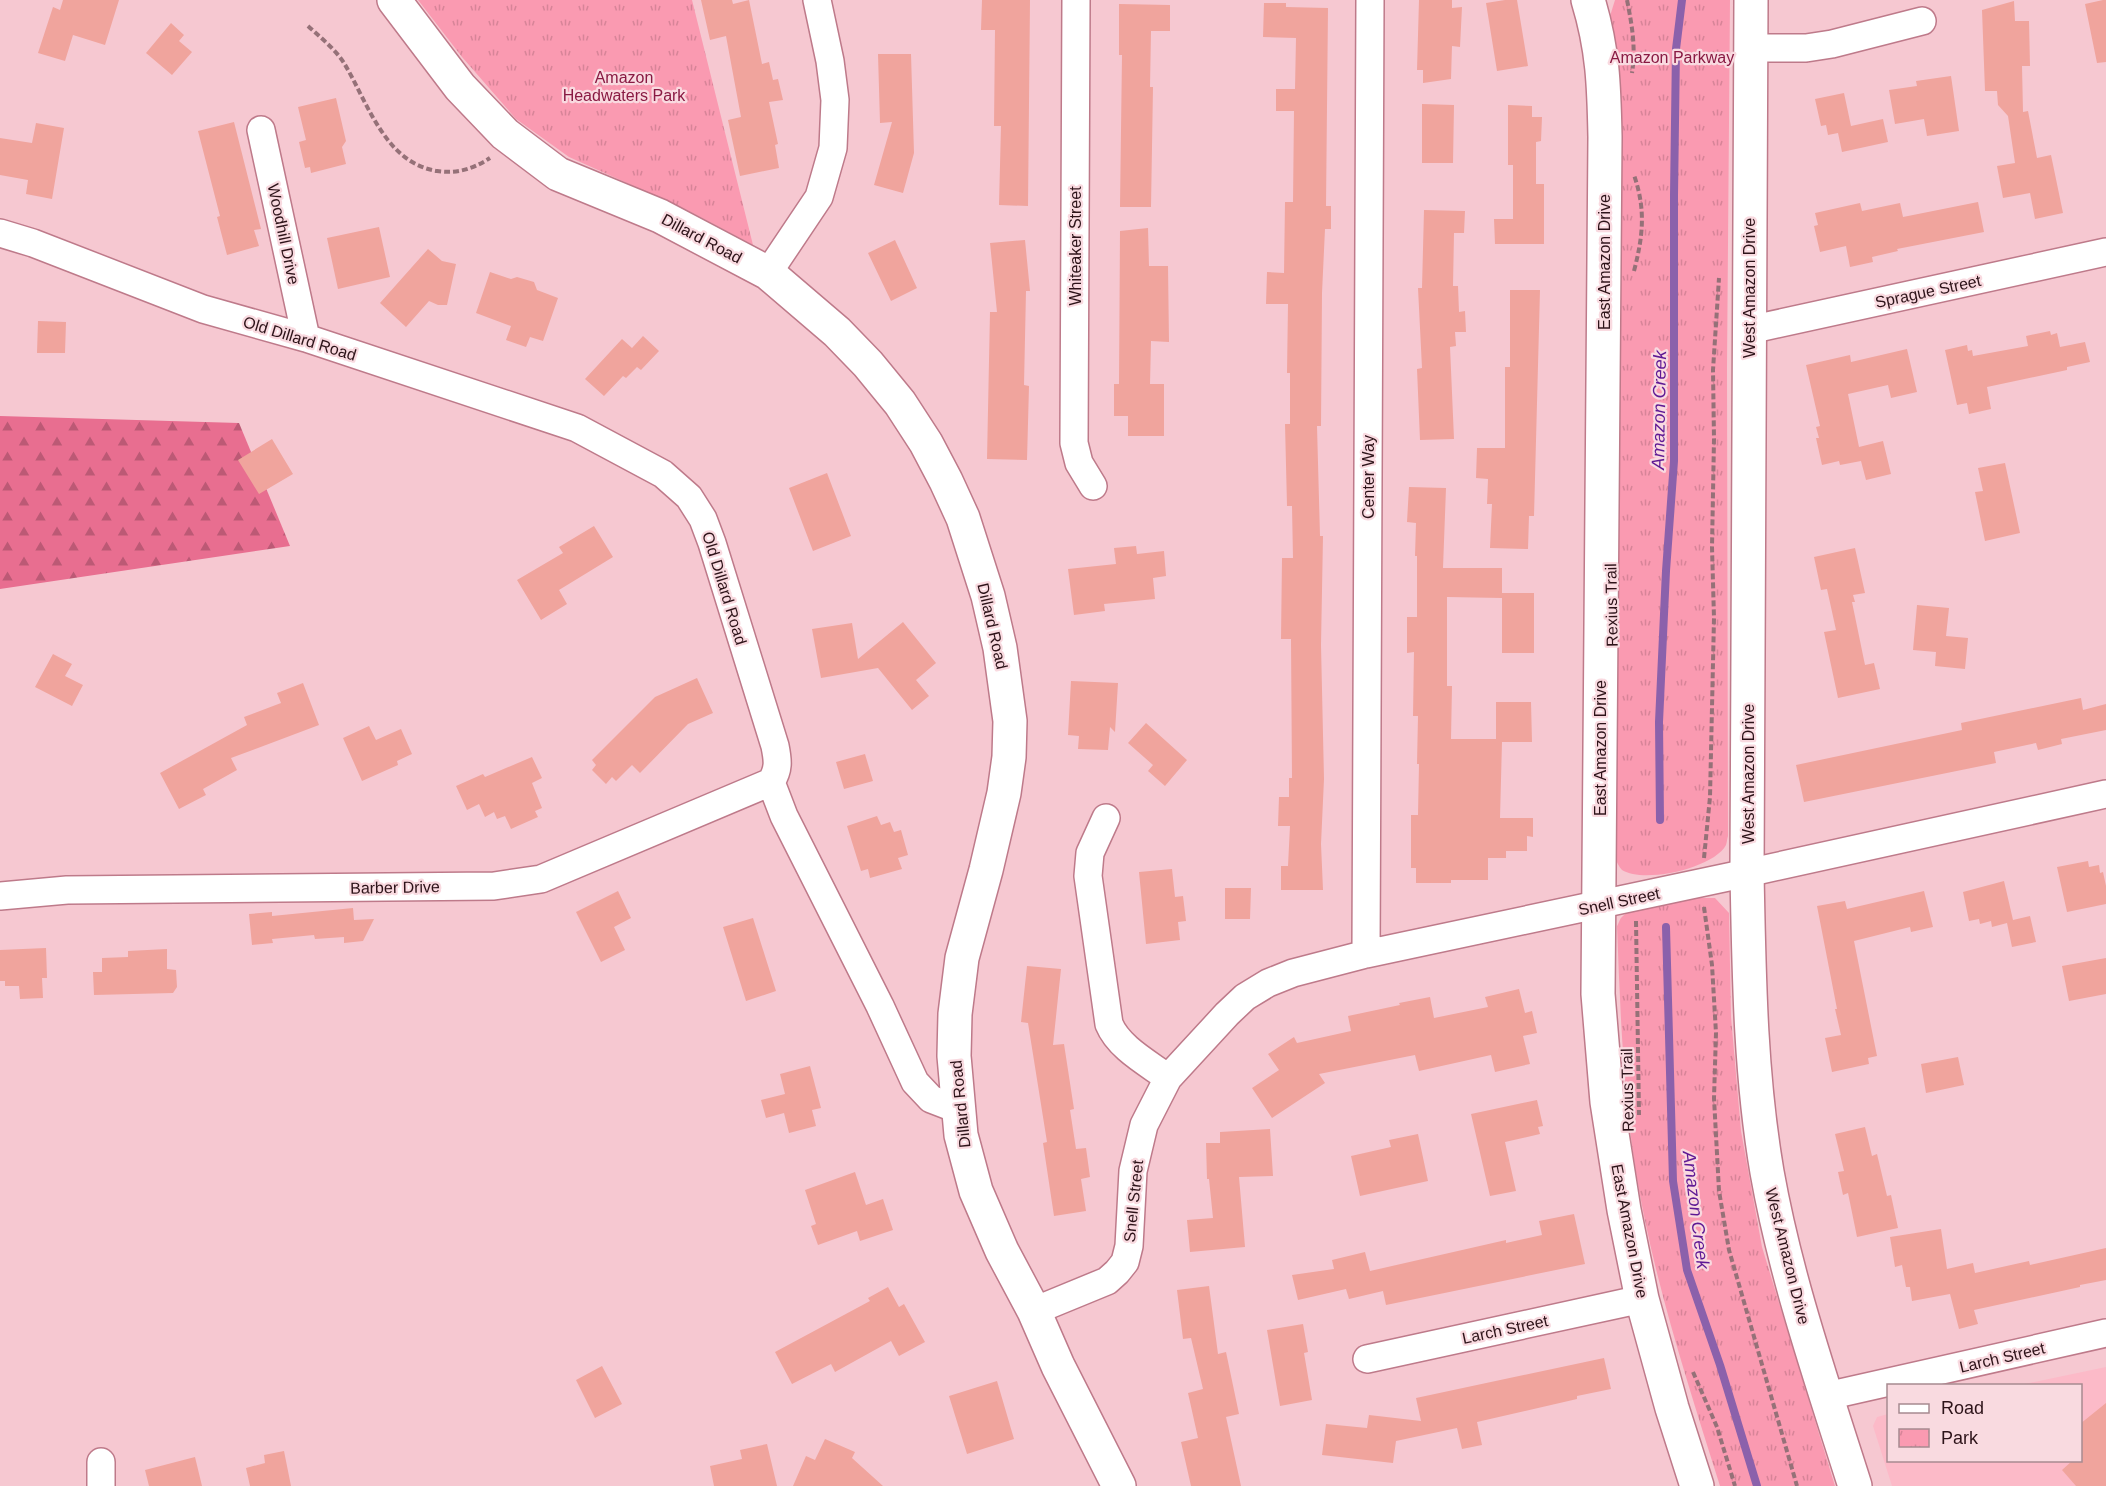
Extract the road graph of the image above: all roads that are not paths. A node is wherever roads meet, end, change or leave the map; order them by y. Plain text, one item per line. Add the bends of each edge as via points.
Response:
1 (394, 0) edge
2 (817, 0) edge
3 (1076, 0) edge
4 (1370, 0) edge
5 (1588, 0) edge
6 (1751, 0) edge
7 (1922, 21) dead end
8 (1751, 48) junction
9 (261, 130) dead end
10 (0, 233) edge
11 (2106, 252) edge
12 (768, 273) junction
13 (1749, 330) junction
14 (306, 338) junction
15 (1093, 486) dead end
16 (771, 782) junction
17 (2106, 794) edge
18 (1106, 818) dead end
19 (1747, 873) junction
20 (0, 896) edge
21 (1599, 905) junction
22 (1366, 954) junction
23 (1168, 1078) junction
24 (957, 1109) junction
25 (1642, 1299) junction
26 (1034, 1311) junction
27 (2106, 1333) edge
28 (1367, 1359) dead end
29 (1827, 1396) junction
30 (1119, 1486) edge
31 (1697, 1486) edge
32 (1855, 1486) edge

1 - 12 street, Dillard Road via 460,87 505,134 558,174 660,216
2 - 12 street via 835,100 833,148 819,197
3 - 15 street, Whiteaker Street via 1074,443 1078,463
4 - 22 street, Center Way
5 - 21 street, East Amazon Drive via 1602,62 1605,137
6 - 8 street, West Amazon Drive
7 - 8 street via 1832,44
8 - 13 street, West Amazon Drive
9 - 14 street, Woodhill Drive
10 - 14 street, Old Dillard Road via 204,309
11 - 13 street, Sprague Street
12 - 24 street, Dillard Road via 868,364 926,443 963,518 1000,648 1010,721 1009,757 996,832 962,958 954,1056
13 - 19 street, West Amazon Drive
14 - 16 street, Old Dillard Road via 577,428 663,474 689,497 712,543 775,746 777,774
16 - 20 street, Barber Drive via 541,879 494,886 67,890
16 - 24 street via 915,1082 931,1099
17 - 19 street, Snell Street
18 - 23 street via 1090,853 1088,876 1109,1024 1120,1041
19 - 21 street, Snell Street
19 - 29 street, West Amazon Drive via 1750,1017 1767,1171 1801,1317
21 - 22 street, Snell Street
21 - 25 street, East Amazon Drive via 1598,994 1607,1102
22 - 23 street, Snell Street via 1293,973 1245,997
23 - 26 street, Snell Street via 1144,1125 1133,1171 1125,1262 1107,1281
24 - 26 street, Dillard Road via 976,1191
25 - 28 street, Larch Street
25 - 31 street, East Amazon Drive
26 - 30 street, Dillard Road
27 - 29 street, Larch Street
29 - 32 street, West Amazon Drive

